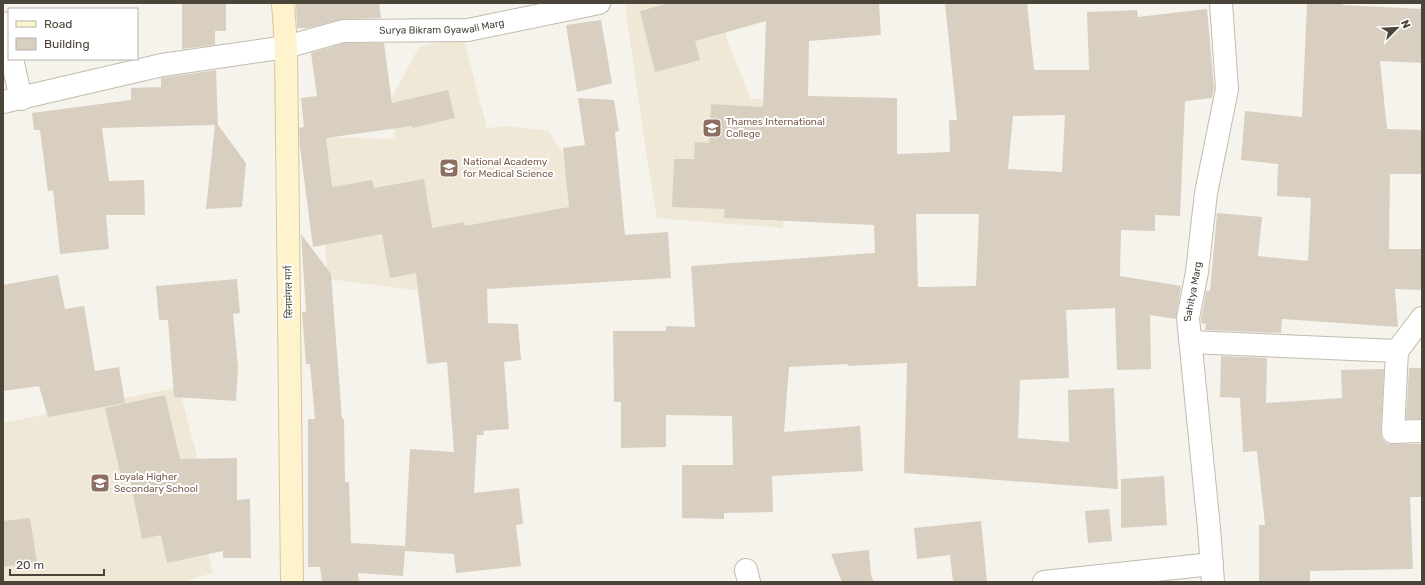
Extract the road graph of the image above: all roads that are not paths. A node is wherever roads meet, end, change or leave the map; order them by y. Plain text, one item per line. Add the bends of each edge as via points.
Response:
1 (283, 3) edge
2 (599, 3) edge
3 (1221, 3) edge
4 (3, 23) edge
5 (8, 43) edge
6 (286, 47) junction
7 (12, 60) edge
8 (12, 100) edge
9 (1422, 318) edge
10 (1191, 342) junction
11 (1397, 351) junction
12 (1422, 431) edge
13 (1213, 573) edge
14 (292, 582) edge
15 (1044, 582) edge

1 - 6 main road, सिनामंगल मार्ग
2 - 6 street, Surya Bikram Gyawali Marg via 468,30 343,31
3 - 10 street, Sahitya Marg via 1227,89 1206,193 1197,272 1188,318
4 - 5 street
6 - 8 street, Surya Bikram Gyawali Marg via 162,65
6 - 14 main road, सिनामंगल मार्ग
7 - 8 street
9 - 11 street
10 - 11 street
10 - 13 street, Sahitya Marg
11 - 12 street via 1393,432
13 - 15 street

